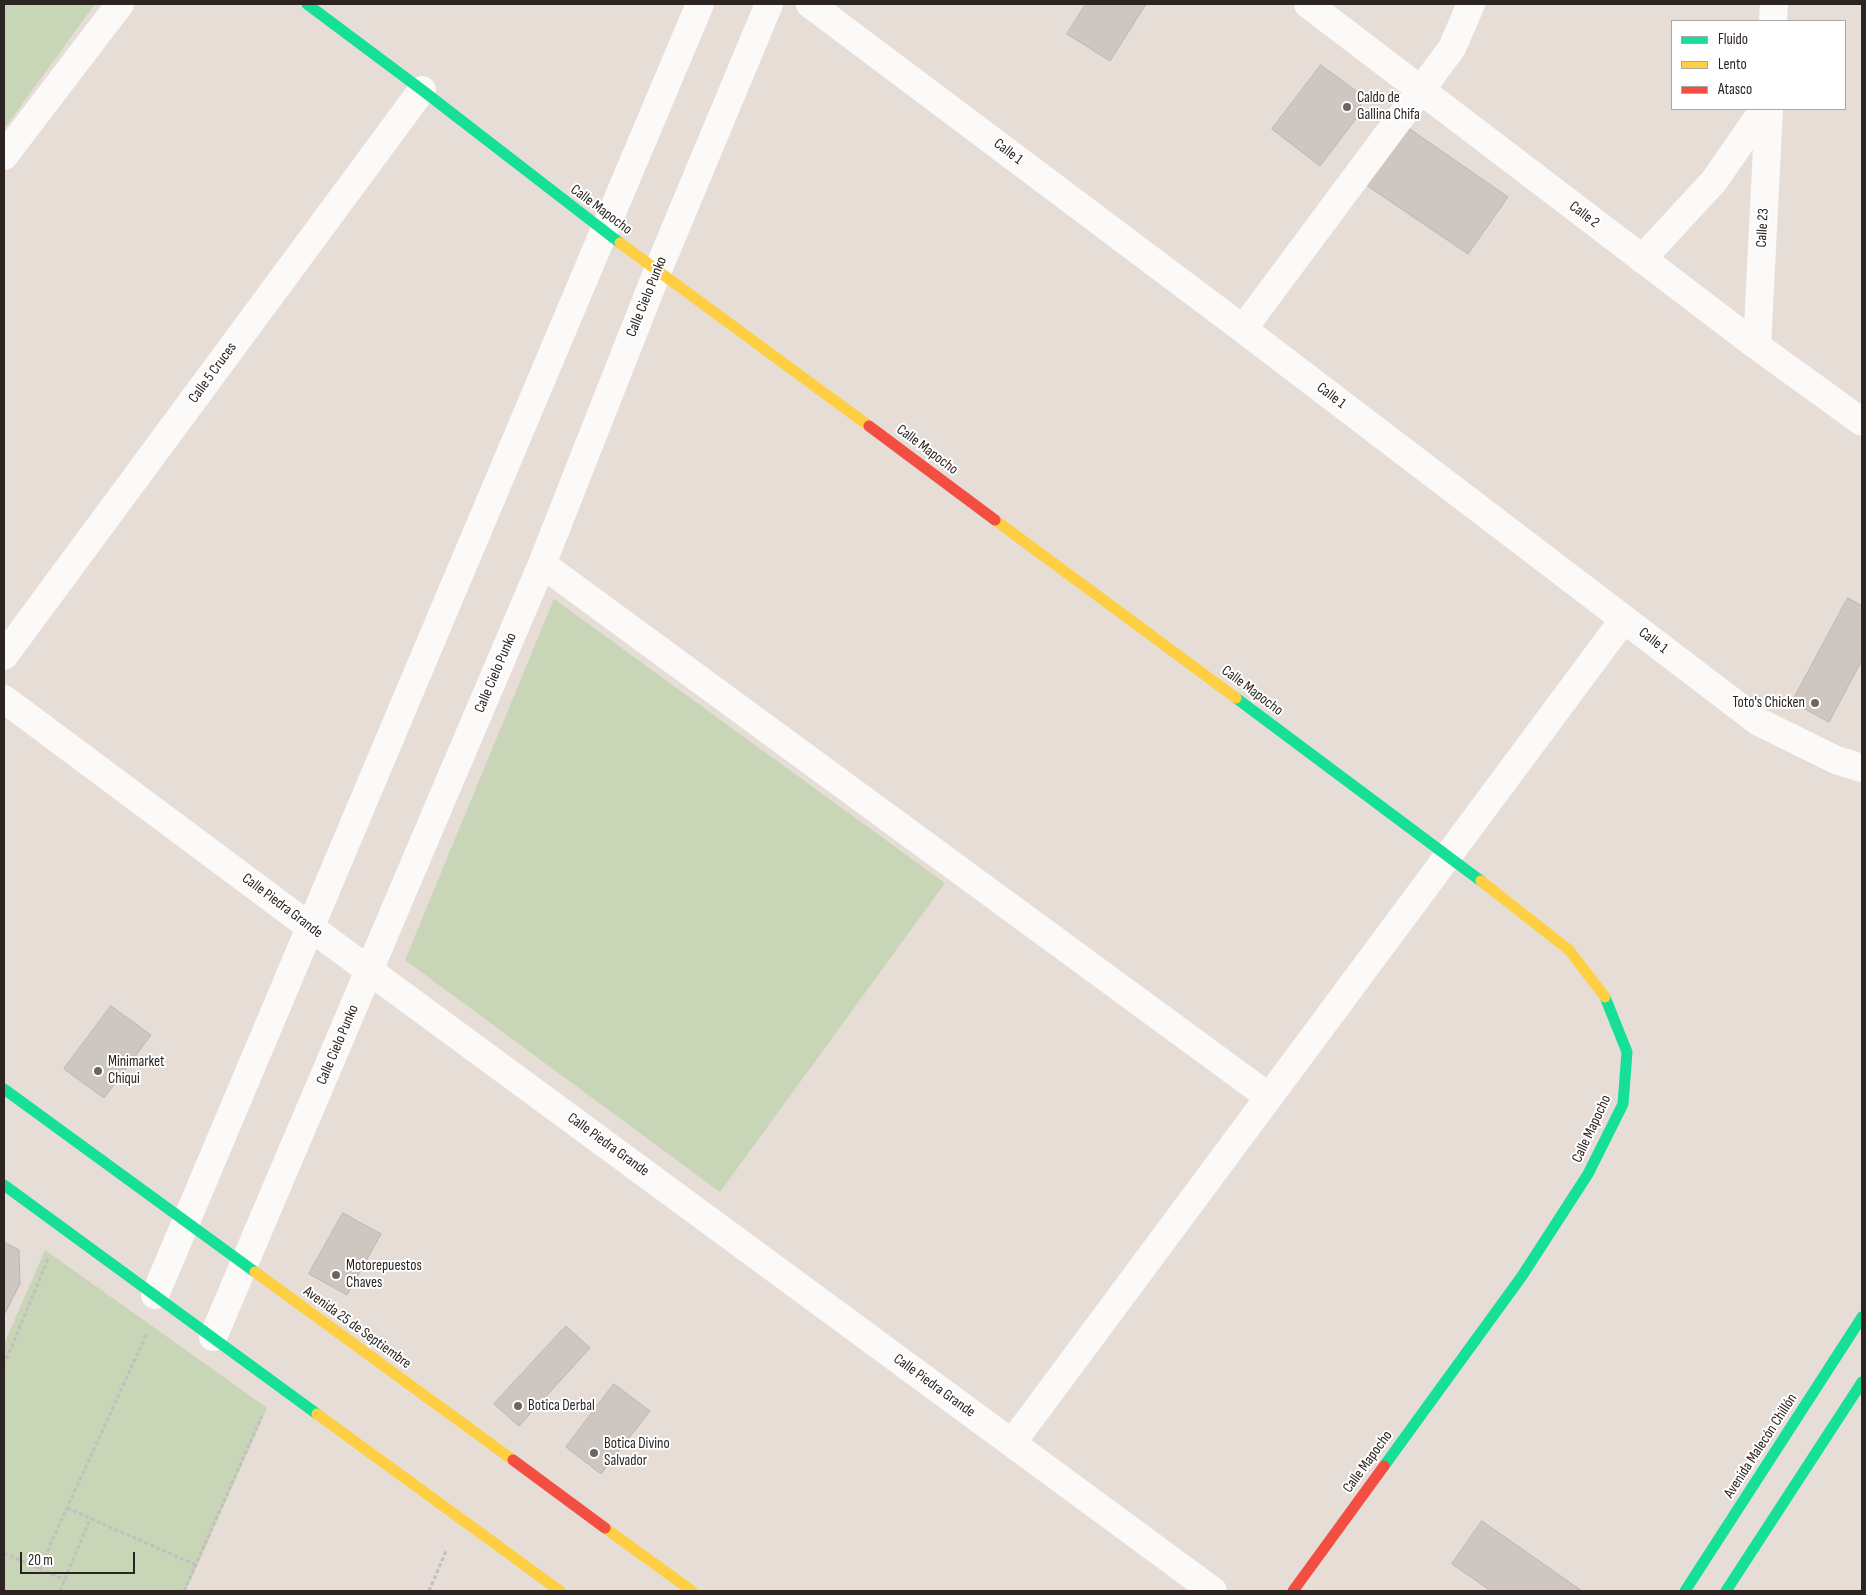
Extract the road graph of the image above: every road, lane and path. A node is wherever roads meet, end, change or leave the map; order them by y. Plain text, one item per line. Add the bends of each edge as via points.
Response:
1 (120, 4) edge
2 (307, 4) edge
3 (700, 4) edge
4 (769, 4) edge
5 (810, 4) edge
6 (1308, 4) edge
7 (1471, 4) edge
8 (1774, 4) edge
9 (1773, 20) edge
10 (422, 90) junction
11 (1421, 90) junction
12 (1763, 110) edge
13 (1769, 110) edge
14 (4, 156) edge
15 (604, 232) junction
16 (1642, 259) junction
17 (658, 270) junction
18 (1243, 329) junction
19 (1757, 346) junction
20 (1862, 422) edge
21 (542, 564) junction
22 (1624, 619) junction
23 (4, 656) edge
24 (4, 699) edge
25 (1862, 768) edge
26 (1448, 855) junction
27 (310, 927) junction
28 (370, 970) junction
29 (4, 1089) edge
30 (1269, 1097) junction
31 (4, 1185) edge
32 (50, 1218) junction
33 (186, 1222) junction
34 (244, 1264) junction
35 (155, 1295) junction
36 (1862, 1317) edge
37 (149, 1329) dead end
38 (213, 1338) junction
39 (4, 1365) edge
40 (270, 1379) junction
41 (1862, 1382) edge
42 (1012, 1443) junction
43 (67, 1508) junction
44 (460, 1518) junction
45 (90, 1519) junction
46 (4, 1553) edge
47 (196, 1565) junction
48 (40, 1569) junction
49 (65, 1580) junction
50 (60, 1591) edge
51 (184, 1591) edge
52 (428, 1591) edge
53 (560, 1591) edge
54 (692, 1591) edge
55 (1213, 1591) edge
56 (1293, 1591) edge
57 (1685, 1591) edge
58 (1726, 1591) edge

1 - 14 street
2 - 10 street, Calle Mapocho
3 - 15 street
4 - 17 street, Calle Cielo Punko
5 - 18 street, Calle 1
6 - 11 street, Calle 2
7 - 11 street via 1452,48
8 - 9 street
10 - 15 street, Calle Mapocho
10 - 23 street, Calle 5 Cruces
11 - 16 street, Calle 2
11 - 18 street
12 - 16 street via 1714,181
13 - 19 street, Calle 23
15 - 17 street, Calle Mapocho
15 - 27 street
16 - 19 street, Calle 2
17 - 21 street, Calle Cielo Punko
17 - 26 street, Calle Mapocho
18 - 22 street, Calle 1
19 - 20 street, Calle 2
21 - 28 street, Calle Cielo Punko
21 - 30 street
22 - 25 street, Calle 1 via 1759,722 1836,760
22 - 26 street
24 - 27 street, Calle Piedra Grande
26 - 30 street
26 - 56 street, Calle Mapocho via 1569,950 1606,999 1627,1052 1623,1104 1588,1174 1522,1276
27 - 28 street, Calle Piedra Grande
27 - 33 street
28 - 34 street, Calle Cielo Punko
28 - 42 street, Calle Piedra Grande
29 - 33 street, Avenida 25 de Septiembre
30 - 42 street
31 - 32 street
32 - 35 street
32 - 39 path via 48,1259
33 - 34 street, Avenida 25 de Septiembre
33 - 35 street
34 - 38 street, Calle Cielo Punko
34 - 54 street, Avenida 25 de Septiembre
35 - 38 street
36 - 57 street, Avenida Malecón Chillón
37 - 43 path
38 - 40 street
40 - 44 street
40 - 47 path via 265,1409
41 - 58 street
42 - 55 street, Calle Piedra Grande
43 - 45 path
43 - 48 path
44 - 52 path
44 - 53 street
45 - 47 path
45 - 49 path
46 - 48 path
47 - 51 path
48 - 49 path
49 - 50 path

